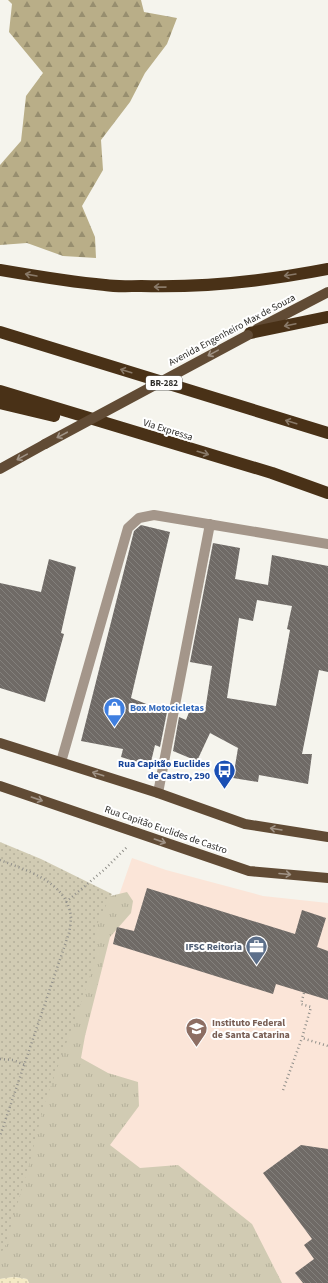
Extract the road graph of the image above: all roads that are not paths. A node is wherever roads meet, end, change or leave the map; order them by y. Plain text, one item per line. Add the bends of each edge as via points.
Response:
1 (328, 269) edge
2 (0, 270) edge
3 (328, 292) edge
4 (328, 317) edge
5 (0, 332) edge
6 (249, 334) junction
7 (0, 391) edge
8 (0, 403) edge
9 (328, 433) edge
10 (166, 442) junction
11 (0, 469) edge
12 (328, 493) edge
13 (210, 524) junction
14 (328, 544) edge
15 (0, 743) edge
16 (61, 762) junction
17 (0, 786) edge
18 (158, 793) junction
19 (328, 836) edge
20 (328, 878) edge

1 -> 2 highway via 217,285 165,287 106,286
3 - 6 main road, Avenida Engenheiro Max de Souza
4 -> 6 highway
9 -> 5 highway, BR-282
6 -> 11 main road, Avenida Engenheiro Max de Souza, bridge
7 - 10 highway, Via Expressa
8 - 10 highway
10 -> 12 highway, Via Expressa via 272,473
13 - 14 lane
13 - 16 lane via 154,515 139,518 128,528
13 - 18 lane
15 - 16 main road
18 -> 16 main road
17 -> 20 main road, Rua Capitão Euclides de Castro via 249,871
19 -> 18 main road via 245,824

